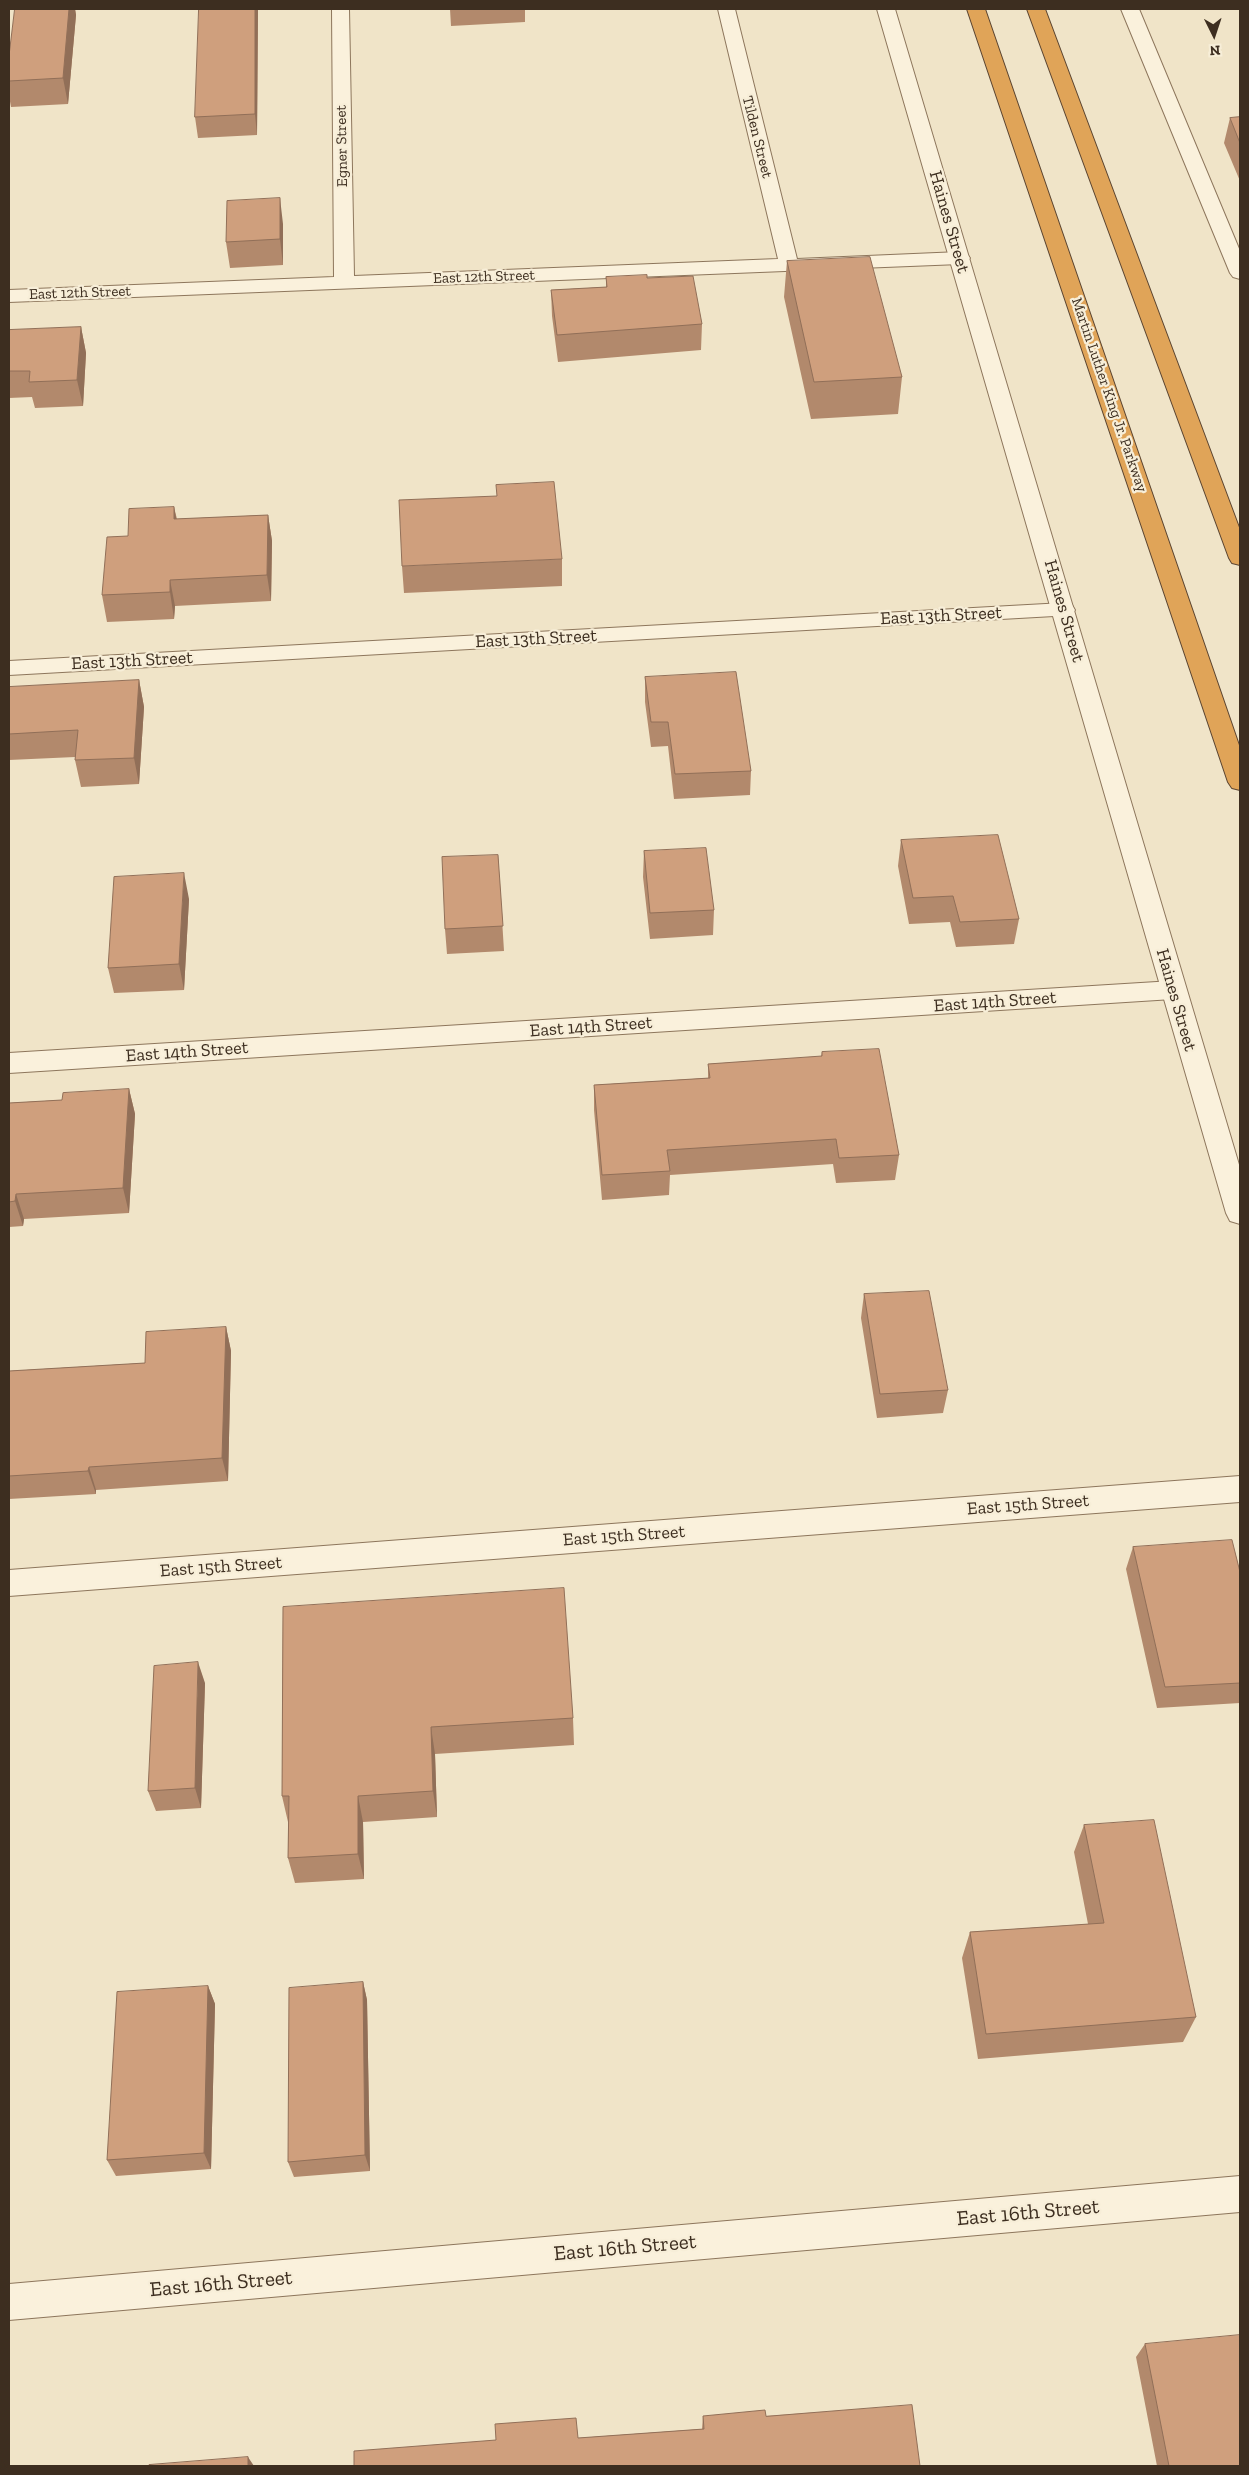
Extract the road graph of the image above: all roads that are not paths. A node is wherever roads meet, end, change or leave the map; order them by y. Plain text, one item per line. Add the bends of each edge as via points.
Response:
1 (340, 9) edge
2 (726, 9) edge
3 (886, 9) edge
4 (976, 9) edge
5 (1130, 9) edge
6 (1040, 17) edge
7 (1236, 250) edge
8 (960, 258) junction
9 (789, 264) junction
10 (1240, 273) edge
11 (344, 282) junction
12 (9, 296) edge
13 (1240, 558) edge
14 (1064, 610) junction
15 (9, 668) edge
16 (1240, 782) edge
17 (1173, 990) junction
18 (9, 1063) edge
19 (1240, 1213) edge
20 (1240, 1489) edge
21 (9, 1583) edge
22 (1240, 2194) edge
23 (9, 2302) edge

1 - 11 street, Egner Street
2 - 9 street, Tilden Street
3 - 8 street, Haines Street
4 - 16 highway, Martin Luther King Jr. Parkway
5 - 7 street
6 - 13 highway
7 - 10 street
8 - 9 street, East 12th Street
8 - 14 street, Haines Street
9 - 11 street, East 12th Street
11 - 12 street, East 12th Street
14 - 15 street, East 13th Street
14 - 17 street, Haines Street
17 - 18 street, East 14th Street
17 - 19 street, Haines Street
20 - 21 street, East 15th Street
22 - 23 street, East 16th Street

